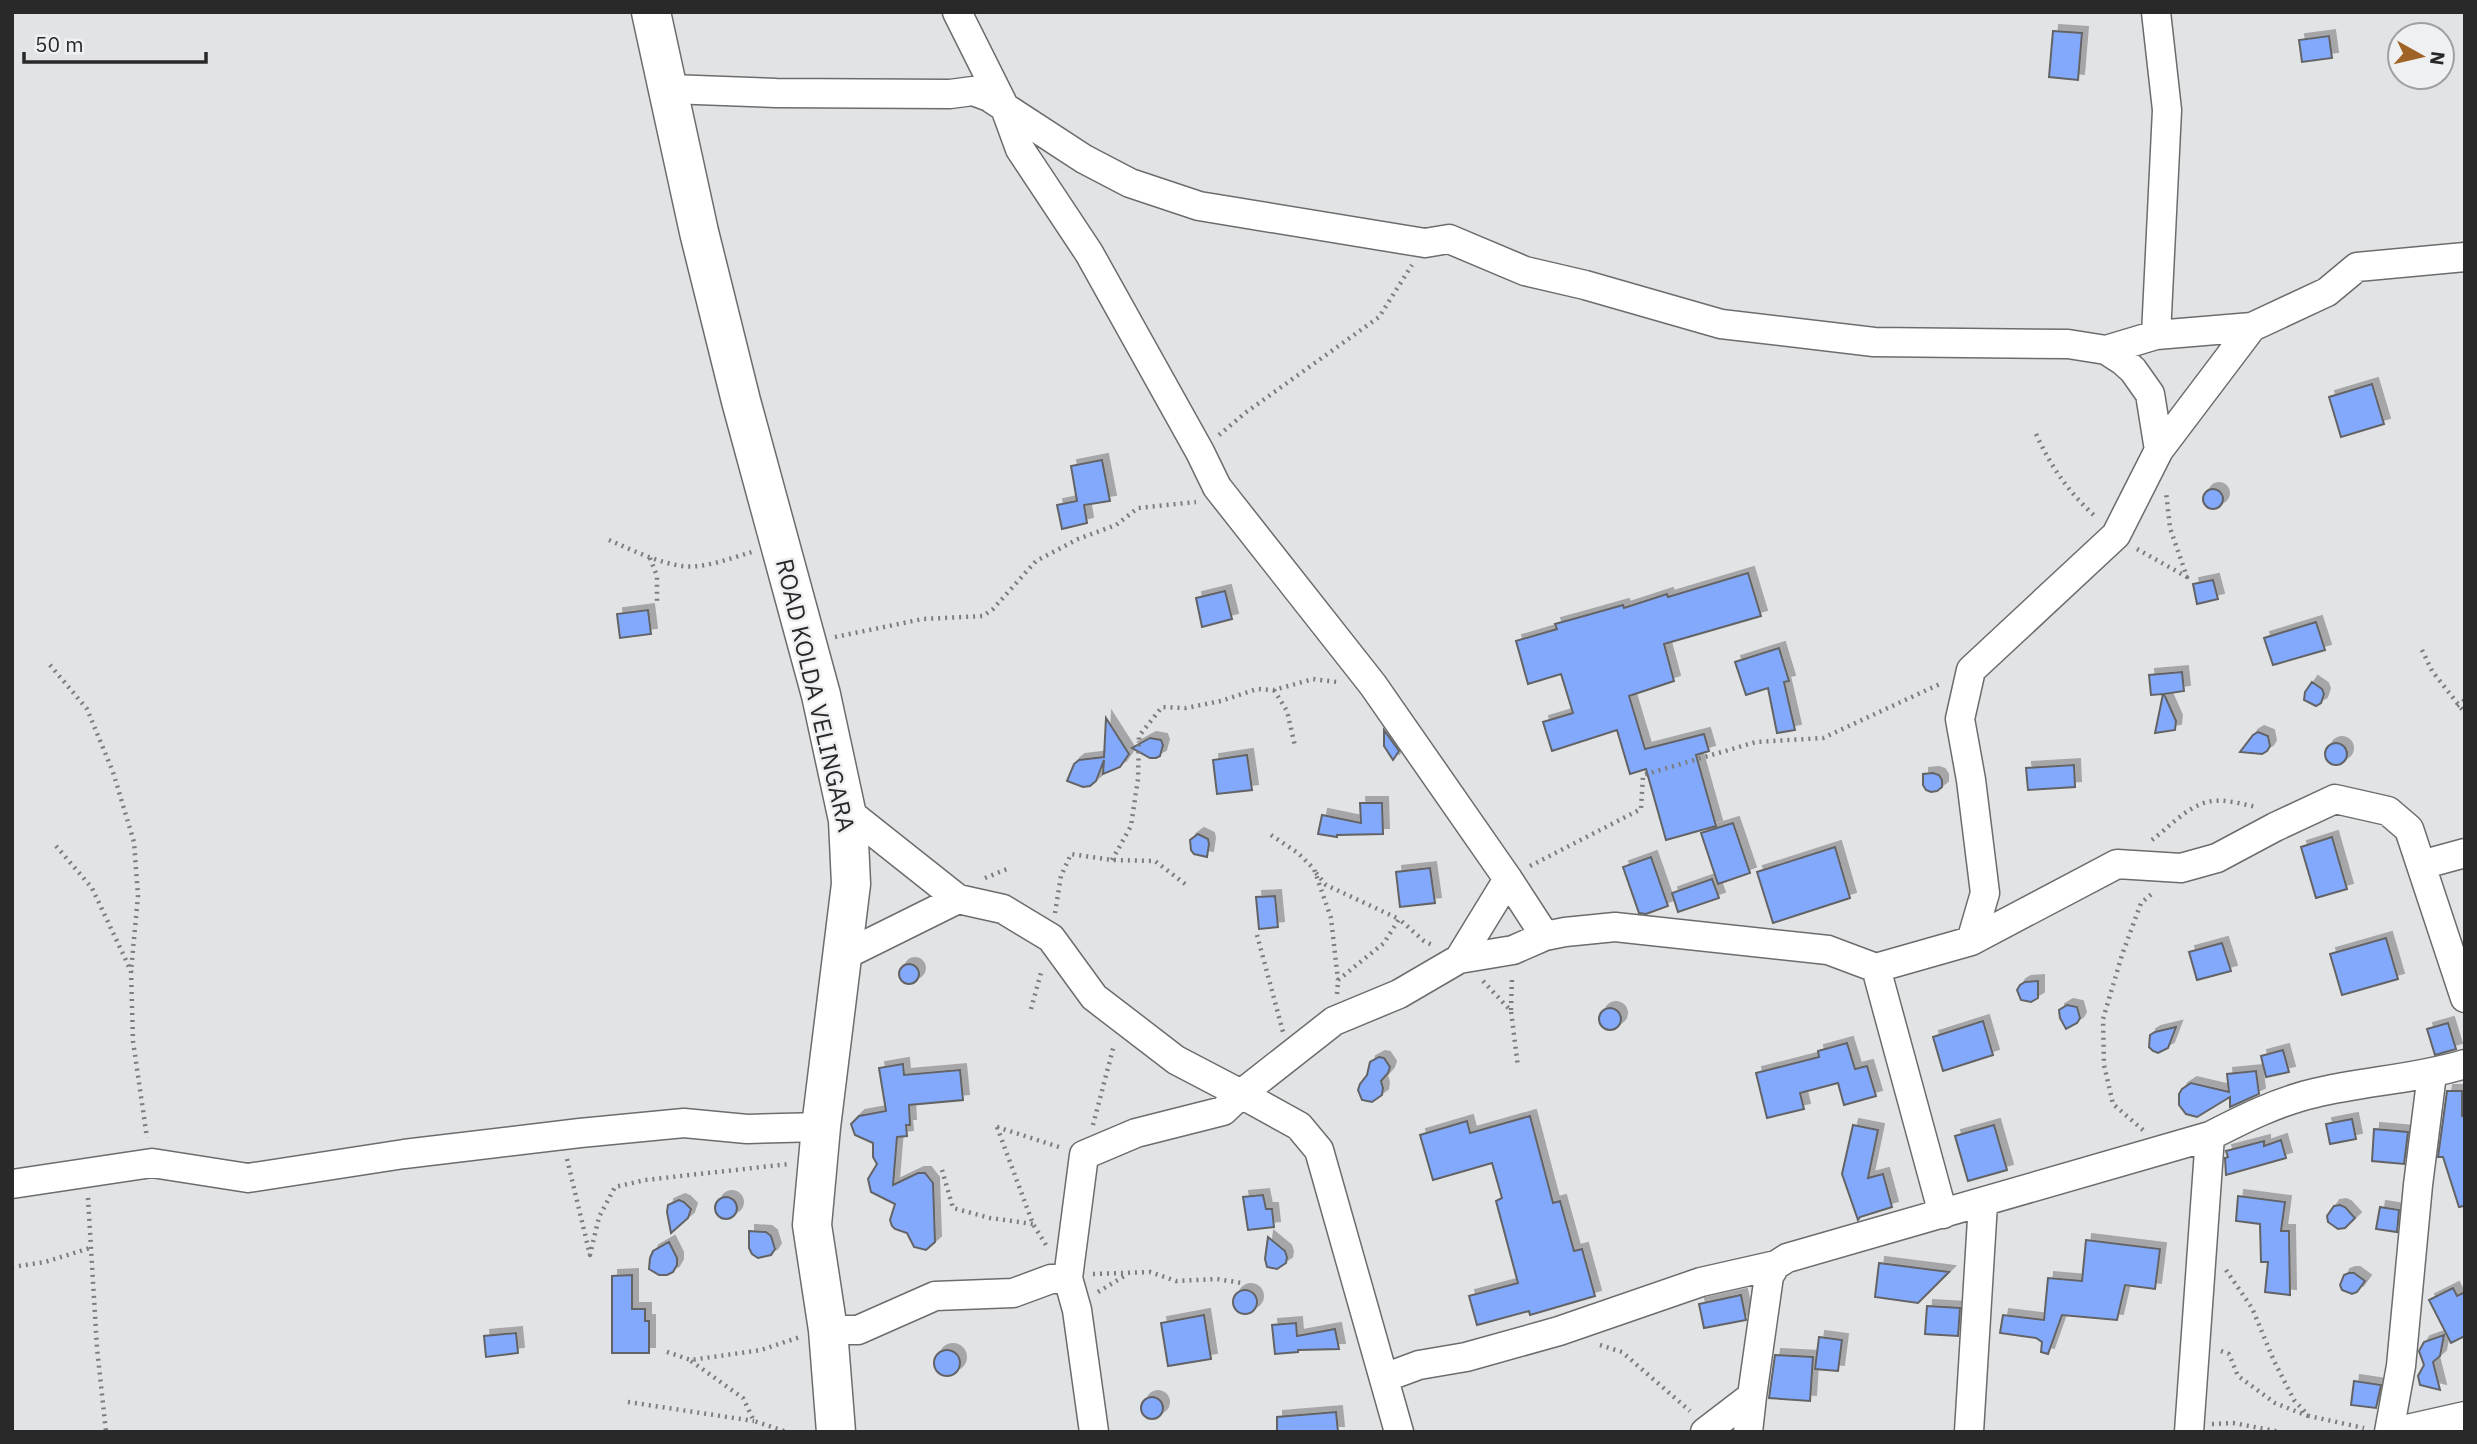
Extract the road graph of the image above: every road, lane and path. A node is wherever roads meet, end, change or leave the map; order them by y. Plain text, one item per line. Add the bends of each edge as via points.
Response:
1 (651, 12) edge
2 (957, 12) edge
3 (2156, 12) edge
4 (670, 89) junction
5 (1005, 108) junction
6 (1426, 243) junction
7 (2465, 257) edge
8 (2252, 327) junction
9 (2156, 335) junction
10 (2106, 350) junction
11 (2158, 450) junction
12 (1200, 452) junction
13 (1226, 499) junction
14 (608, 540) dead end
15 (780, 544) junction
16 (650, 557) junction
17 (656, 605) dead end
18 (806, 642) junction
19 (2422, 650) dead end
20 (1356, 664) junction
21 (50, 665) dead end
22 (1971, 670) junction
23 (1274, 690) junction
24 (2465, 700) edge
25 (2457, 706) junction
26 (2464, 713) edge
27 (1295, 746) dead end
28 (847, 811) junction
29 (2300, 816) junction
30 (1271, 835) dead end
31 (56, 846) dead end
32 (2465, 853) edge
33 (1112, 860) junction
34 (2117, 864) junction
35 (2421, 865) junction
36 (2180, 868) junction
37 (1314, 869) junction
38 (1508, 879) junction
39 (1189, 887) dead end
40 (958, 898) junction
41 (1399, 919) dead end
42 (1545, 936) junction
43 (1051, 938) junction
44 (1971, 941) junction
45 (1513, 950) junction
46 (844, 956) junction
47 (1459, 959) junction
48 (1876, 968) junction
49 (131, 971) junction
50 (1338, 980) dead end
51 (2465, 998) edge
52 (1031, 1009) dead end
53 (1511, 1011) dead end
54 (1115, 1040) dead end
55 (2465, 1064) edge
56 (2432, 1074) junction
57 (1241, 1094) junction
58 (580, 1132) junction
59 (2150, 1136) dead end
60 (2210, 1136) junction
61 (819, 1144) junction
62 (1084, 1155) junction
63 (152, 1163) junction
64 (942, 1170) dead end
65 (87, 1172) junction
66 (12, 1184) edge
67 (1983, 1203) junction
68 (1943, 1214) junction
69 (1033, 1224) junction
70 (2203, 1239) junction
71 (90, 1248) junction
72 (1776, 1265) junction
73 (12, 1267) edge
74 (1130, 1273) junction
75 (1068, 1278) junction
76 (1242, 1283) dead end
77 (1077, 1310) junction
78 (828, 1330) junction
79 (1559, 1331) junction
80 (2196, 1342) junction
81 (667, 1352) dead end
82 (691, 1360) junction
83 (1384, 1378) junction
84 (1752, 1396) junction
85 (628, 1402) dead end
86 (2309, 1416) junction
87 (2465, 1416) edge
88 (754, 1421) junction
89 (2233, 1423) dead end
90 (1707, 1430) edge
91 (2384, 1431) edge
92 (106, 1432) edge
93 (787, 1432) edge
94 (836, 1432) edge
95 (1094, 1432) edge
96 (1399, 1432) edge
97 (1748, 1432) edge
98 (1969, 1432) edge
99 (2189, 1432) edge
100 (2281, 1432) edge

1 - 4 main road, ROAD KOLDA VELINGARA
2 - 5 street
3 - 9 street via 2167,110
4 - 5 street via 973,91
4 - 15 main road, ROAD KOLDA VELINGARA via 699,233
5 - 6 street via 1130,183 1199,206
5 - 12 street via 1020,149 1089,253
6 - 10 street via 1449,239 1525,271 1721,324 1874,342 2068,344
6 - 12 path via 1379,317 1245,413
7 - 8 street via 2357,267 2327,292
8 - 9 street
8 - 11 street
9 - 10 street
10 - 11 street via 2133,370 2150,394
11 - 22 street via 2116,535
12 - 13 street
13 - 18 path via 1138,508 1116,525 1036,561 984,616 923,619
13 - 20 street
14 - 16 path
15 - 16 path via 684,566
15 - 18 main road, ROAD KOLDA VELINGARA
16 - 17 path via 657,576
18 - 28 main road, ROAD KOLDA VELINGARA
19 - 25 path
20 - 23 path via 1337,682 1313,679
20 - 38 street
21 - 49 path via 87,709 113,772 134,842 138,896
22 - 38 path via 1823,738 1756,743 1643,775 1641,809
22 - 44 street via 1959,719 1985,893
23 - 27 path via 1287,711
23 - 33 path via 1257,689 1186,708 1162,707 1139,736 1131,826
24 - 25 path
25 - 26 path
28 - 40 street
28 - 46 main road, ROAD KOLDA VELINGARA via 852,884
29 - 34 path via 2207,802
29 - 35 street via 2335,799 2388,811 2409,830
29 - 36 street via 2217,858
30 - 37 path
31 - 49 path via 92,888
32 - 35 street
33 - 39 path via 1155,861
33 - 43 path via 1071,854 1061,876
34 - 36 street
34 - 44 street
35 - 51 street
36 - 59 path via 2141,903 2103,1019 2104,1065 2113,1104
37 - 41 path via 1326,885
37 - 50 path via 1331,918
38 - 42 street
38 - 47 street
40 - 43 street via 1003,909
40 - 46 street
42 - 45 street
42 - 48 street via 1615,927 1828,950
43 - 52 path
43 - 57 street via 1094,997 1176,1060
44 - 48 street
45 - 47 street
45 - 53 path
46 - 61 main road, ROAD KOLDA VELINGARA
47 - 57 street via 1399,994 1334,1021
48 - 68 street
49 - 63 path via 133,1041
54 - 62 path
55 - 56 street
56 - 60 street via 2314,1093
56 - 91 street via 2401,1366
57 - 62 street via 1223,1111 1136,1133
57 - 83 street via 1299,1126 1319,1150
58 - 61 street via 684,1123 747,1129
58 - 61 path via 567,1159 590,1255 599,1217 615,1187
58 - 63 street via 248,1178
60 - 67 street
60 - 70 street
61 - 78 main road, ROAD KOLDA VELINGARA via 812,1225
62 - 69 path via 996,1127
62 - 75 street
63 - 65 street
64 - 69 path via 953,1208
65 - 66 street
65 - 71 path
67 - 68 street
67 - 98 street
68 - 72 street
69 - 75 path
70 - 80 street
70 - 86 path via 2252,1308 2294,1400
71 - 73 path
71 - 92 path
72 - 79 street via 1701,1282
72 - 84 street via 1769,1276
74 - 75 path
74 - 76 path via 1150,1272 1176,1281
74 - 77 path via 1106,1285
75 - 77 street
75 - 78 street via 1051,1279 1013,1293 935,1296 858,1329
77 - 95 street
78 - 82 path via 761,1350
78 - 94 main road, ROAD KOLDA VELINGARA
79 - 83 street
79 - 90 path via 1622,1352
80 - 86 path via 2229,1354 2238,1376 2275,1403
80 - 99 street
81 - 82 path
82 - 88 path via 743,1398
83 - 96 street
84 - 90 street
84 - 97 street
85 - 88 path
86 - 91 path
87 - 91 street
88 - 93 path
89 - 100 path

